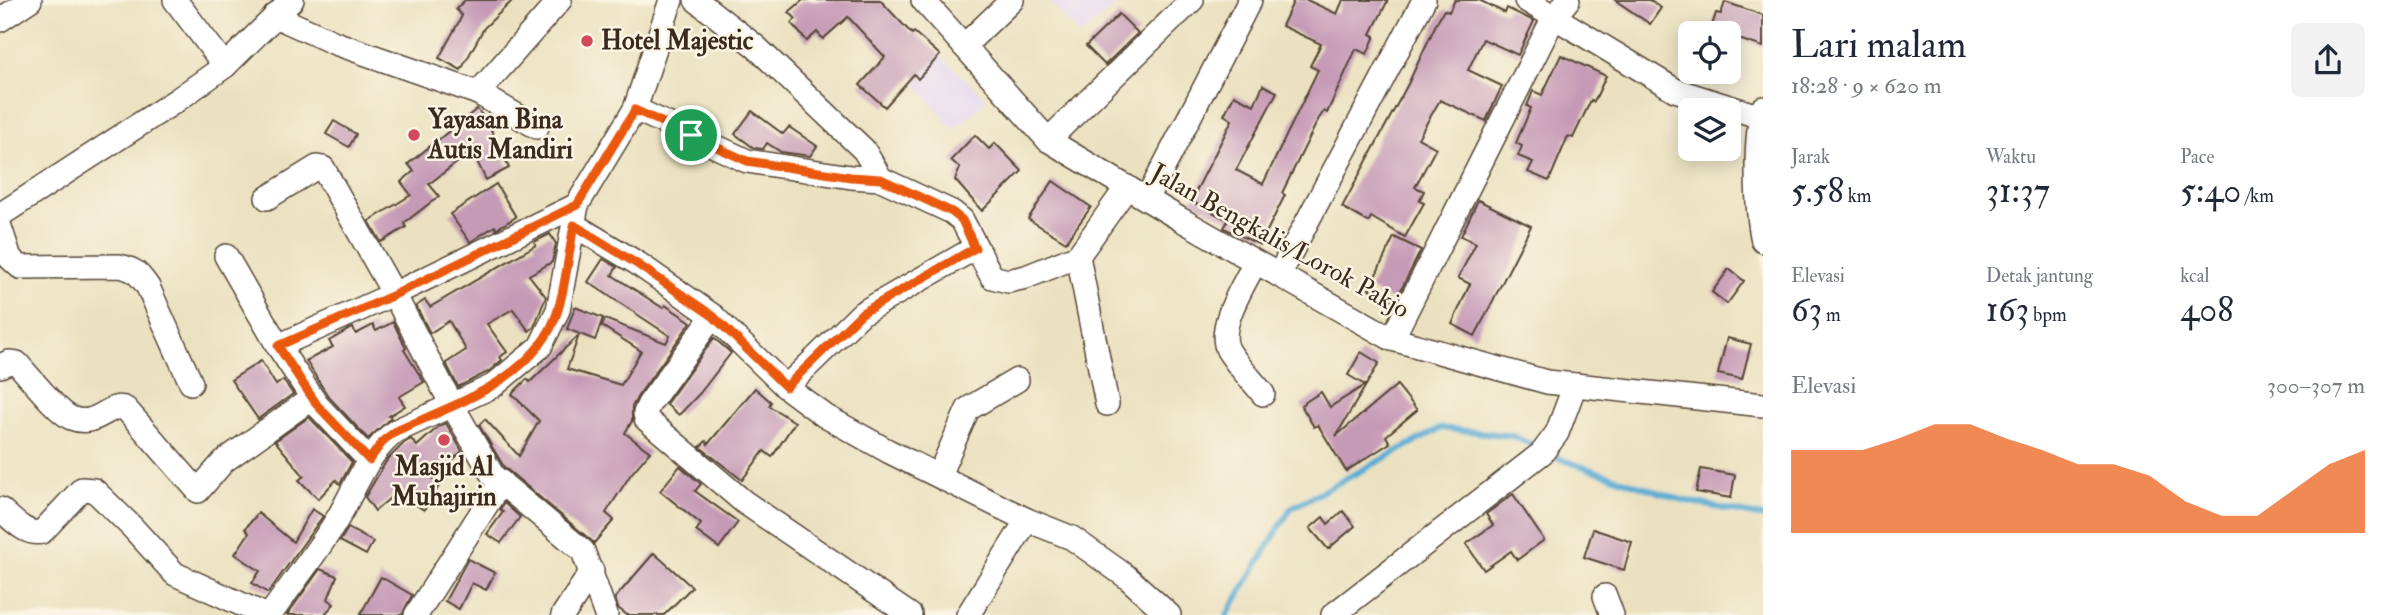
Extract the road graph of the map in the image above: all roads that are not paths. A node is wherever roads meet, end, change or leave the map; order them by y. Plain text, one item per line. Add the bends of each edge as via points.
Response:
1 (30, 0) edge
2 (175, 0) edge
3 (292, 0) edge
4 (560, 0) edge
5 (671, 0) edge
6 (696, 0) edge
7 (923, 0) edge
8 (1012, 0) edge
9 (1192, 0) edge
10 (1250, 0) edge
11 (1424, 0) edge
12 (1526, 0) edge
13 (1561, 8) edge
14 (275, 16) junction
15 (0, 20) edge
16 (964, 46) junction
17 (225, 66) junction
18 (478, 93) junction
19 (635, 110) junction
20 (1762, 113) edge
21 (537, 127) dead end
22 (1048, 140) junction
23 (881, 179) junction
24 (1127, 187) junction
25 (267, 198) dead end
26 (1147, 199) junction
27 (0, 215) edge
28 (576, 215) junction
29 (0, 227) edge
30 (1763, 241) edge
31 (975, 248) junction
32 (226, 257) dead end
33 (1078, 257) junction
34 (1255, 261) junction
35 (1279, 275) junction
36 (394, 295) junction
37 (713, 316) junction
38 (1392, 339) junction
39 (278, 346) junction
40 (0, 366) edge
41 (1017, 380) dead end
42 (191, 383) dead end
43 (1574, 385) junction
44 (786, 387) junction
45 (1263, 394) dead end
46 (312, 398) junction
47 (1107, 404) dead end
48 (452, 405) junction
49 (1763, 405) edge
50 (369, 460) junction
51 (939, 475) junction
52 (501, 482) junction
53 (0, 509) edge
54 (1027, 520) junction
55 (592, 570) junction
56 (267, 615) edge
57 (416, 615) edge
58 (563, 615) edge
59 (606, 615) edge
60 (910, 615) edge
61 (968, 615) edge
62 (1169, 615) edge
63 (1333, 615) edge

1 - 15 street
2 - 17 street
3 - 14 street
4 - 18 street
5 - 19 street
6 - 23 street via 755,46 864,150
7 - 16 street, Jalan Bengkalis/Lorok Pakjo
8 - 16 street
9 - 22 street
10 - 26 street
11 - 35 street
12 - 13 street
13 - 20 street via 1675,90
13 - 38 street
14 - 17 street
14 - 18 street via 335,43
16 - 22 street, Jalan Bengkalis/Lorok Pakjo
17 - 27 street
18 - 21 street
19 - 23 street via 747,161
19 - 28 street
20 - 30 street via 1758,126
22 - 24 street, Jalan Bengkalis/Lorok Pakjo
23 - 31 street via 952,212 962,220
24 - 26 street, Jalan Bengkalis/Lorok Pakjo
24 - 33 street
25 - 36 street via 321,167
26 - 34 street, Jalan Bengkalis/Lorok Pakjo
28 - 36 street
28 - 37 street
28 - 48 street via 558,310 540,347 493,386
29 - 42 street via 10,258 20,267 119,266 139,273
31 - 33 street via 992,278 1008,281
31 - 44 street via 862,313
32 - 39 street
33 - 47 street
34 - 35 street, Jalan Bengkalis/Lorok Pakjo
34 - 45 street via 1227,320 1225,336 1228,349
35 - 38 street, Jalan Bengkalis/Lorok Pakjo
36 - 39 street
36 - 48 street
37 - 44 street
37 - 60 street via 649,404 646,419 744,502
38 - 43 street, Jalan Bengkalis/Lorok Pakjo via 1547,382
39 - 46 street
40 - 46 street via 16,363 68,417 92,421 113,407 126,409 198,491 224,461
41 - 51 street via 968,409
43 - 49 street, Jalan Bengkalis/Lorok Pakjo
43 - 63 street via 1556,433 1542,453
44 - 51 street via 825,416
46 - 50 street
48 - 50 street via 396,431
48 - 52 street
50 - 56 street via 334,525
51 - 54 street
52 - 55 street via 583,551
52 - 57 street
53 - 56 street via 37,534 82,489 94,490 175,574
54 - 61 street
54 - 62 street via 1072,538
55 - 58 street
55 - 59 street

